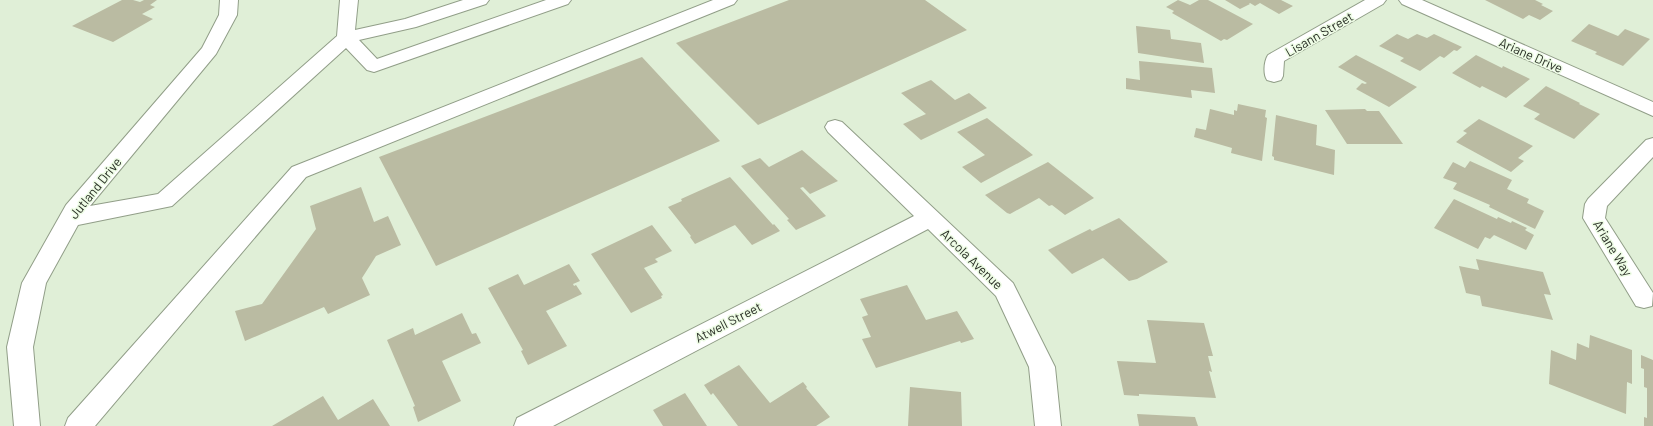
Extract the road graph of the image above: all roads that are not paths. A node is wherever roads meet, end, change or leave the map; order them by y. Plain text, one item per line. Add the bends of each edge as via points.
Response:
1 (229, 0) edge
2 (349, 0) edge
3 (480, 0) edge
4 (562, 0) edge
5 (728, 0) edge
6 (1377, 0) edge
7 (1408, 0) edge
8 (346, 38) junction
9 (1274, 76) dead end
10 (1653, 110) edge
11 (835, 127) dead end
12 (1653, 145) edge
13 (70, 218) junction
14 (930, 218) junction
15 (1644, 299) dead end
16 (27, 426) edge
17 (78, 426) edge
18 (527, 426) edge
19 (1048, 426) edge

1 - 13 street, Jutland Drive via 228,15 210,50
2 - 8 street
3 - 8 street via 410,22
4 - 8 street via 374,66
5 - 17 street via 298,172
6 - 9 street, Lisann Street via 1275,59
7 - 10 street, Ariane Drive
8 - 13 street via 164,201
11 - 14 street, Arcola Avenue
12 - 15 street, Ariane Way via 1596,204 1594,218
13 - 16 street, Jutland Drive via 34,283 20,347
14 - 18 street, Atwell Street
14 - 19 street, Arcola Avenue via 1005,290 1042,367

